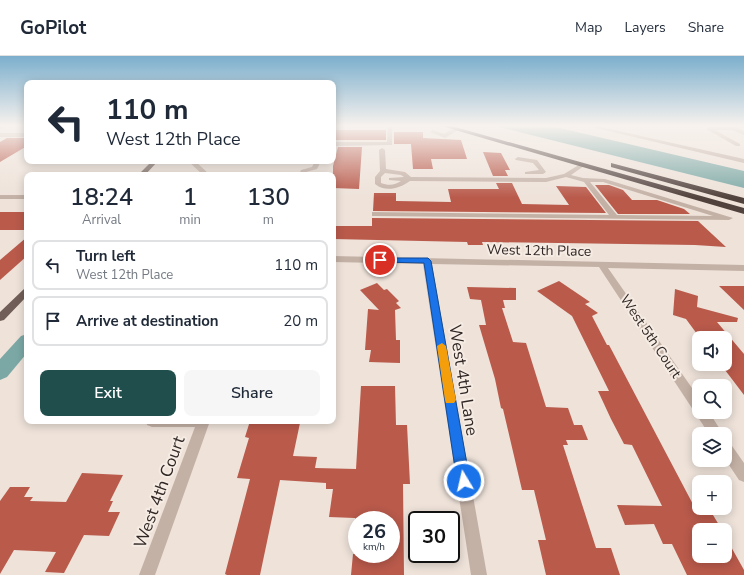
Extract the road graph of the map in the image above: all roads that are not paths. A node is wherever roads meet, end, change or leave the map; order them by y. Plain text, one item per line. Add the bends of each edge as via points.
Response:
1 (527, 149) edge
2 (557, 149) edge
3 (692, 149) edge
4 (382, 150) dead end
5 (704, 152) junction
6 (736, 152) dead end
7 (744, 161) edge
8 (152, 164) edge
9 (194, 164) edge
10 (317, 164) edge
11 (582, 165) junction
12 (383, 170) junction
13 (634, 171) junction
14 (145, 172) edge
15 (204, 172) edge
16 (303, 172) edge
17 (527, 173) junction
18 (566, 175) junction
19 (391, 179) dead end
20 (409, 179) junction
21 (532, 180) junction
22 (581, 180) junction
23 (0, 197) edge
24 (24, 197) edge
25 (744, 201) edge
26 (744, 211) edge
27 (375, 214) dead end
28 (615, 217) junction
29 (336, 259) edge
30 (428, 261) junction
31 (602, 265) junction
32 (744, 268) edge
33 (24, 294) edge
34 (1, 315) edge
35 (692, 398) edge
36 (203, 424) edge
37 (732, 457) edge
38 (744, 475) edge
39 (147, 575) edge
40 (479, 575) edge

1 - 11 highway
2 - 13 highway
3 - 5 street
4 - 12 street
5 - 6 street
5 - 7 street
8 - 14 main road
9 - 15 street
10 - 16 street via 315,168
11 - 13 highway
11 - 18 street
11 - 26 highway
12 - 20 street via 403,173
12 - 20 street via 378,177 378,184 384,187 399,186
13 - 25 highway
17 - 17 street via 518,159 535,162 543,172
17 - 21 street
18 - 21 street via 546,180
18 - 22 street
19 - 20 street
20 - 21 street
22 - 28 street via 586,181
22 - 28 street via 603,180 729,218
23 - 24 street
27 - 28 street
29 - 30 street, West 12th Place
30 - 31 street, West 12th Place
30 - 40 street, West 4th Lane
31 - 32 street, West 12th Place
31 - 35 street, West 5th Court
33 - 34 main road
36 - 39 street, West 4th Court
37 - 38 street

